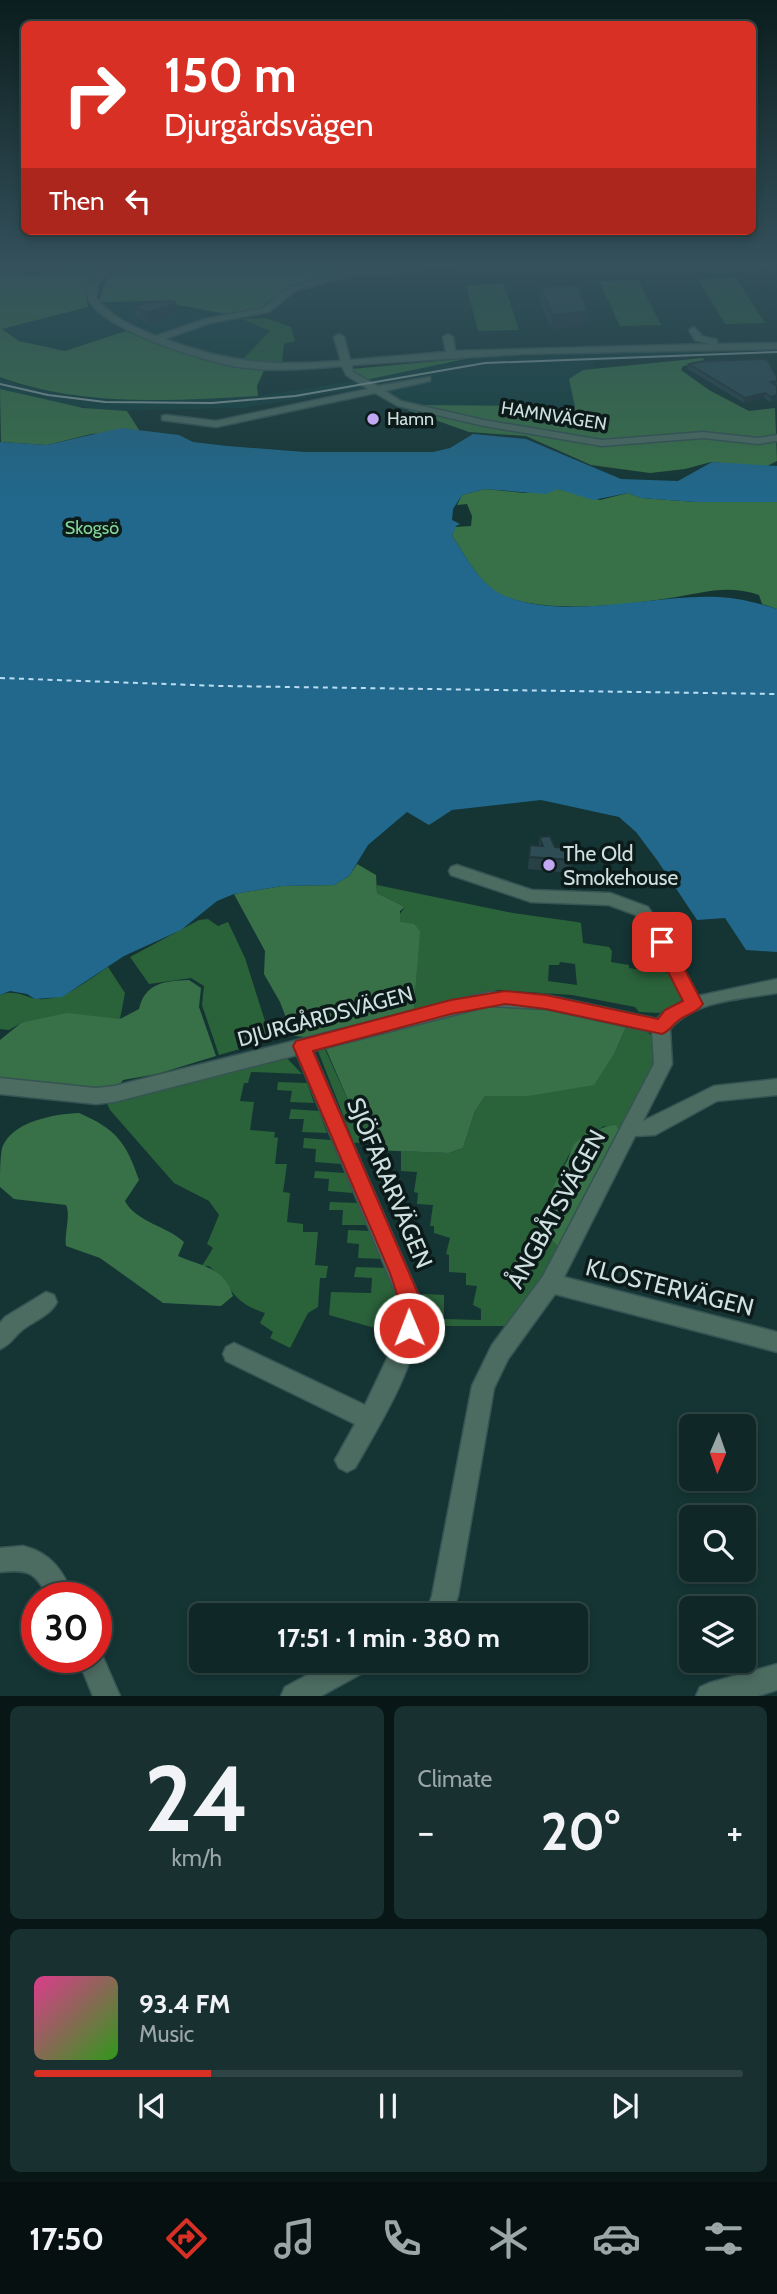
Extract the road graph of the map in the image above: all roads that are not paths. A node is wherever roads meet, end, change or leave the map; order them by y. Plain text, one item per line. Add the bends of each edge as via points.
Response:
1 (164, 342) edge
2 (340, 342) edge
3 (449, 342) edge
4 (714, 342) edge
5 (777, 346) edge
6 (718, 347) junction
7 (451, 354) junction
8 (343, 361) junction
9 (428, 379) dead end
10 (373, 389) junction
11 (166, 418) dead end
12 (777, 438) edge
13 (457, 871) dead end
14 (777, 986) edge
15 (694, 1004) junction
16 (662, 1027) junction
17 (302, 1046) junction
18 (0, 1086) edge
19 (777, 1087) edge
20 (630, 1128) junction
21 (550, 1283) junction
22 (46, 1302) dead end
23 (0, 1339) edge
24 (777, 1342) edge
25 (234, 1354) dead end
26 (370, 1419) junction
27 (347, 1460) dead end
28 (0, 1560) edge
29 (53, 1582) edge
30 (442, 1603) edge
31 (97, 1673) edge
32 (337, 1673) edge
33 (777, 1677) edge
34 (107, 1696) edge
35 (294, 1696) edge
36 (709, 1696) edge

1 - 8 street via 241,364
2 - 8 street
3 - 7 street
4 - 6 street
5 - 6 street
6 - 7 street
7 - 8 street
8 - 10 street, HAMNVÄGEN via 349,373
9 - 10 street
10 - 11 street via 216,424
10 - 12 street, HAMNVÄGEN via 389,400 484,423 602,443 704,435 758,441
13 - 15 street via 531,896 610,899 642,911
14 - 15 street
15 - 16 street via 672,1015
16 - 17 street, DJURGÅRDSVÄGEN via 546,1002 505,998 462,1004
16 - 20 street, ÅNGBÅTSVÄGEN via 663,1063
17 - 18 street, DJURGÅRDSVÄGEN via 96,1096
17 - 26 street, SJÖFARARVÄGEN via 411,1303 409,1328
19 - 20 street via 714,1094 648,1129
20 - 21 street, ÅNGBÅTSVÄGEN
21 - 24 street, KLOSTERVÄGEN
21 - 30 street, ÅNGBÅTSVÄGEN via 500,1352 483,1387
22 - 23 street via 13,1324
25 - 26 street
26 - 27 street, SJÖFARARVÄGEN
28 - 29 street via 35,1560
31 - 34 street
32 - 35 street
33 - 36 street

